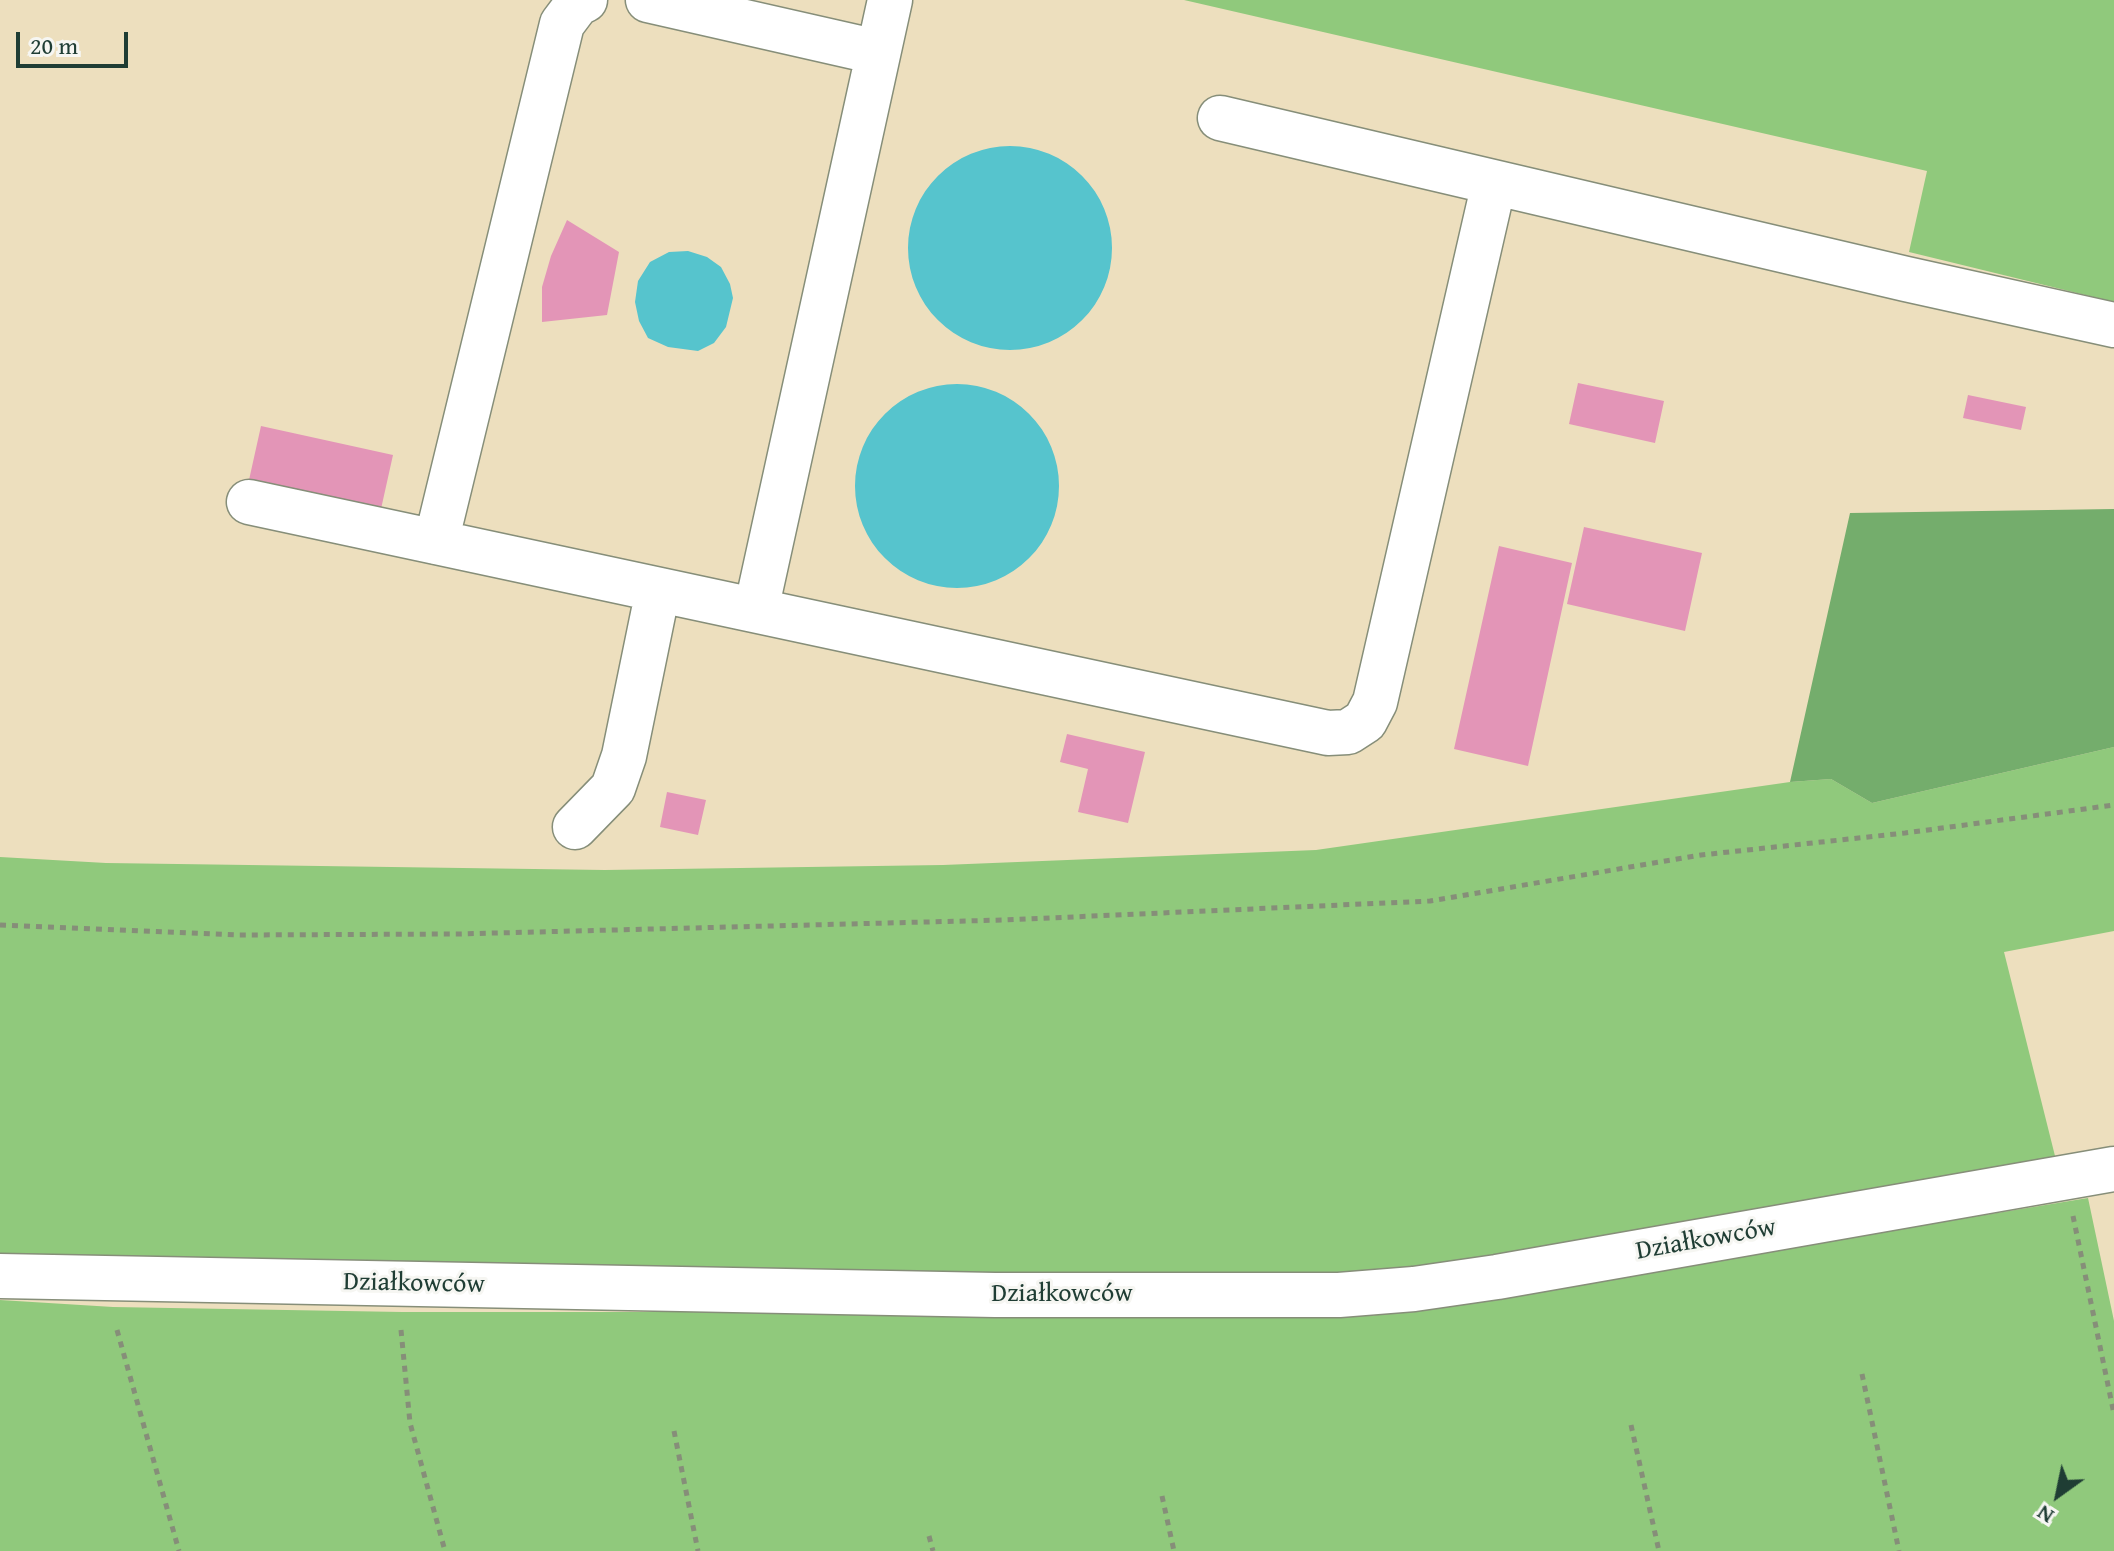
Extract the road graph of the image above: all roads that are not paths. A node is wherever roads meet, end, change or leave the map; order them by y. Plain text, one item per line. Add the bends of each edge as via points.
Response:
1 (585, 0) edge
2 (648, 0) edge
3 (890, 0) edge
4 (877, 52) junction
5 (1220, 118) dead end
6 (1494, 183) junction
7 (2114, 325) edge
8 (249, 502) dead end
9 (436, 542) junction
10 (658, 590) junction
11 (756, 610) junction
12 (575, 827) dead end
13 (2114, 1169) edge
14 (0, 1276) edge

1 - 9 street via 562,24
2 - 4 street
3 - 4 street
4 - 11 street
5 - 6 street
6 - 7 street
6 - 11 street via 1375,702 1365,721 1348,732 1328,733
8 - 9 street
9 - 10 street
10 - 11 street
10 - 12 street via 613,788
13 - 14 street, Działkowców via 1497,1277 1339,1295 995,1295

